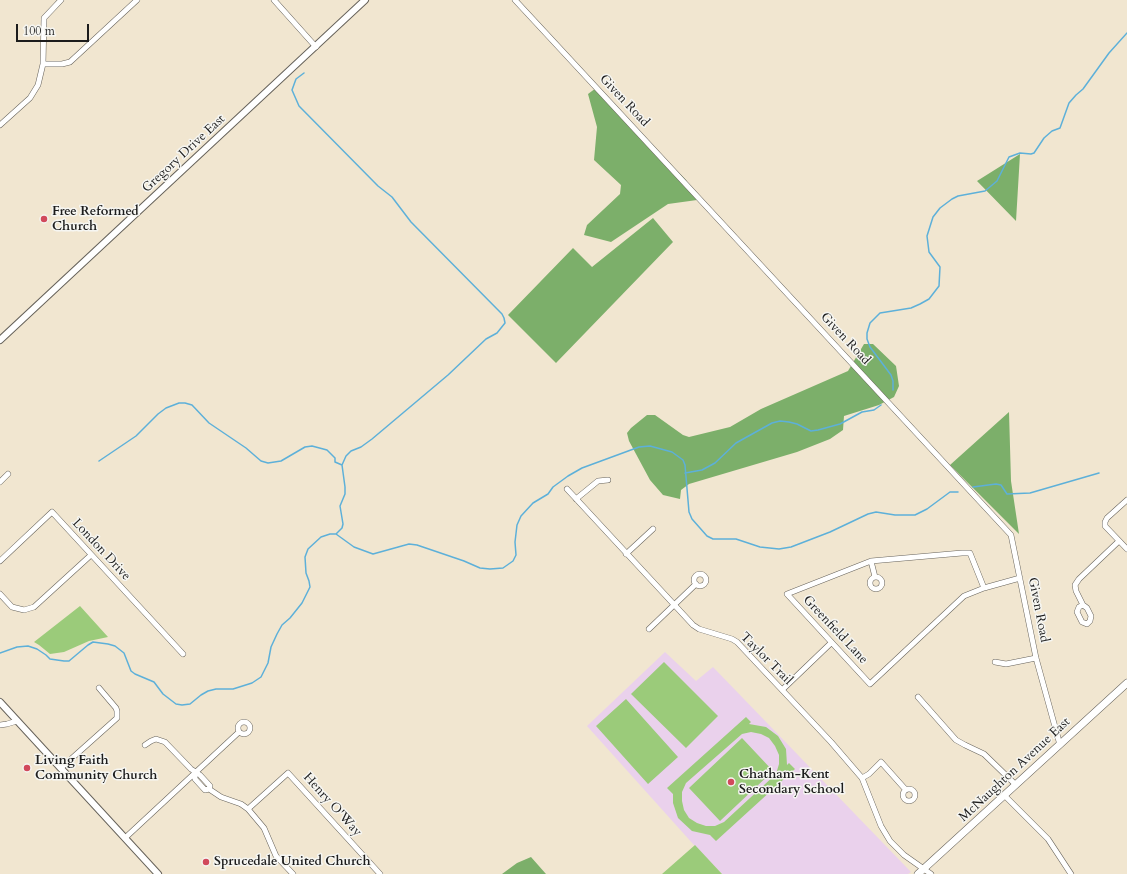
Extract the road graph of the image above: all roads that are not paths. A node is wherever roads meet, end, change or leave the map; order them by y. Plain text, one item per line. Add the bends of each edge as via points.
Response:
1 (61, 0) edge
2 (137, 0) edge
3 (274, 0) edge
4 (365, 0) edge
5 (515, 0) edge
6 (316, 47) junction
7 (43, 64) junction
8 (0, 125) edge
9 (0, 340) edge
10 (8, 474) dead end
11 (608, 480) dead end
12 (0, 482) edge
13 (566, 489) dead end
14 (576, 499) junction
15 (1127, 500) edge
16 (653, 529) dead end
17 (1119, 541) junction
18 (1127, 549) edge
19 (626, 554) junction
20 (91, 556) junction
21 (0, 561) edge
22 (871, 561) junction
23 (875, 577) dead end
24 (1020, 578) junction
25 (696, 584) dead end
26 (984, 588) junction
27 (1, 598) edge
28 (674, 604) junction
29 (1083, 605) dead end
30 (648, 629) dead end
31 (831, 643) junction
32 (183, 654) dead end
33 (1036, 658) junction
34 (995, 662) dead end
35 (1127, 683) edge
36 (99, 688) dead end
37 (782, 690) junction
38 (918, 697) dead end
39 (0, 702) edge
40 (16, 721) junction
41 (0, 725) edge
42 (239, 732) dead end
43 (146, 745) dead end
44 (1060, 745) junction
45 (61, 768) junction
46 (195, 773) junction
47 (862, 778) junction
48 (1016, 785) junction
49 (906, 790) dead end
50 (1005, 796) junction
51 (248, 809) junction
52 (125, 838) junction
53 (921, 871) edge
54 (158, 874) edge
55 (293, 874) edge
56 (380, 874) edge
57 (931, 874) edge
58 (1071, 874) edge

1 - 7 street via 44,18
2 - 7 street via 70,62
3 - 6 street
4 - 6 street, Gregory Drive East
5 - 24 street, Given Road via 1011,535
6 - 9 street, Gregory Drive East
7 - 8 street via 34,93
10 - 12 street
11 - 14 street via 598,480
13 - 14 street, Taylor Trail
14 - 19 street, Taylor Trail
15 - 17 street via 1105,522 1105,526
16 - 19 street
17 - 18 street
17 - 29 street via 1076,582 1076,591
19 - 28 street, Taylor Trail
20 - 21 street, London Drive via 52,512
20 - 27 street via 34,607 20,610
20 - 32 street, London Drive
22 - 23 street
22 - 26 street, Greenfield Lane via 970,553
22 - 31 street, Greenfield Lane via 787,594
24 - 26 street, Greenfield Lane
24 - 33 street, Given Road
25 - 28 street
26 - 31 street, Greenfield Lane via 964,596 870,684
28 - 30 street
28 - 37 street, Taylor Trail via 699,629 737,642
31 - 37 street
33 - 34 street via 1006,664
33 - 44 street, Given Road
35 - 44 main road, McNaughton Avenue East
36 - 45 street via 116,708 117,718
37 - 47 street, Taylor Trail
38 - 48 street via 956,740 984,754
39 - 40 street
40 - 41 street
40 - 45 street
42 - 46 street
43 - 46 street via 151,741 161,740
44 - 48 main road, McNaughton Avenue East
45 - 52 street
46 - 51 street via 200,775 210,786 209,789 220,797
46 - 52 street
47 - 49 street via 881,762
47 - 53 street, Taylor Trail via 881,826 890,841
48 - 50 main road, McNaughton Avenue East
50 - 53 main road, McNaughton Avenue East
50 - 58 street via 1048,839
51 - 55 street via 264,828 276,856
51 - 56 street, Henry O'Way via 288,773
52 - 54 street
53 - 57 street, Taylor Trail

